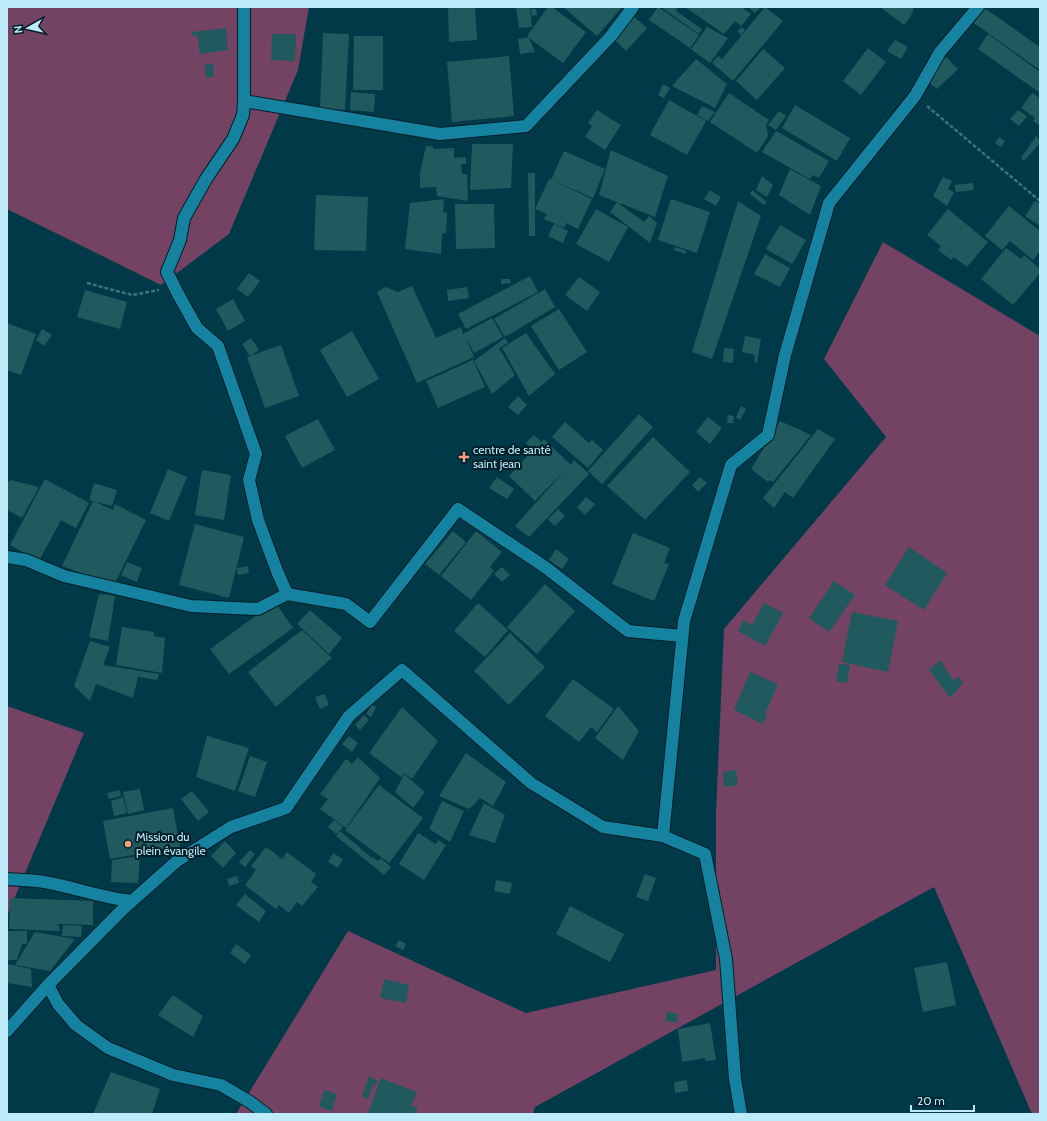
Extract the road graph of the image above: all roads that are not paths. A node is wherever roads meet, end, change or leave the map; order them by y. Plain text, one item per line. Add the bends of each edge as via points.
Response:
1 (244, 7) edge
2 (633, 7) edge
3 (978, 7) edge
4 (244, 101) junction
5 (7, 556) edge
6 (287, 594) junction
7 (682, 636) junction
8 (663, 836) junction
9 (7, 879) edge
10 (132, 901) junction
11 (48, 985) junction
12 (7, 1031) edge
13 (266, 1114) edge
14 (740, 1114) edge

1 - 4 street
2 - 4 street via 611,36 526,126 440,134
3 - 7 street via 940,52 915,96 830,204 785,355 768,435 731,465 684,621
4 - 6 street, bridge via 243,115 233,139 184,218 180,240 167,272 197,328 218,346 256,454 249,480 258,520
5 - 6 street via 26,560 64,576 191,606 258,609
6 - 7 street via 346,604 370,622 458,509 545,567 628,631
7 - 8 street
8 - 10 street via 603,828 531,782 402,670 349,716 286,808 230,827 177,861
8 - 14 street via 705,854 726,959
9 - 10 street via 44,882
10 - 11 street
11 - 12 street
11 - 13 street via 58,1004 76,1024 108,1048 173,1075 221,1085

